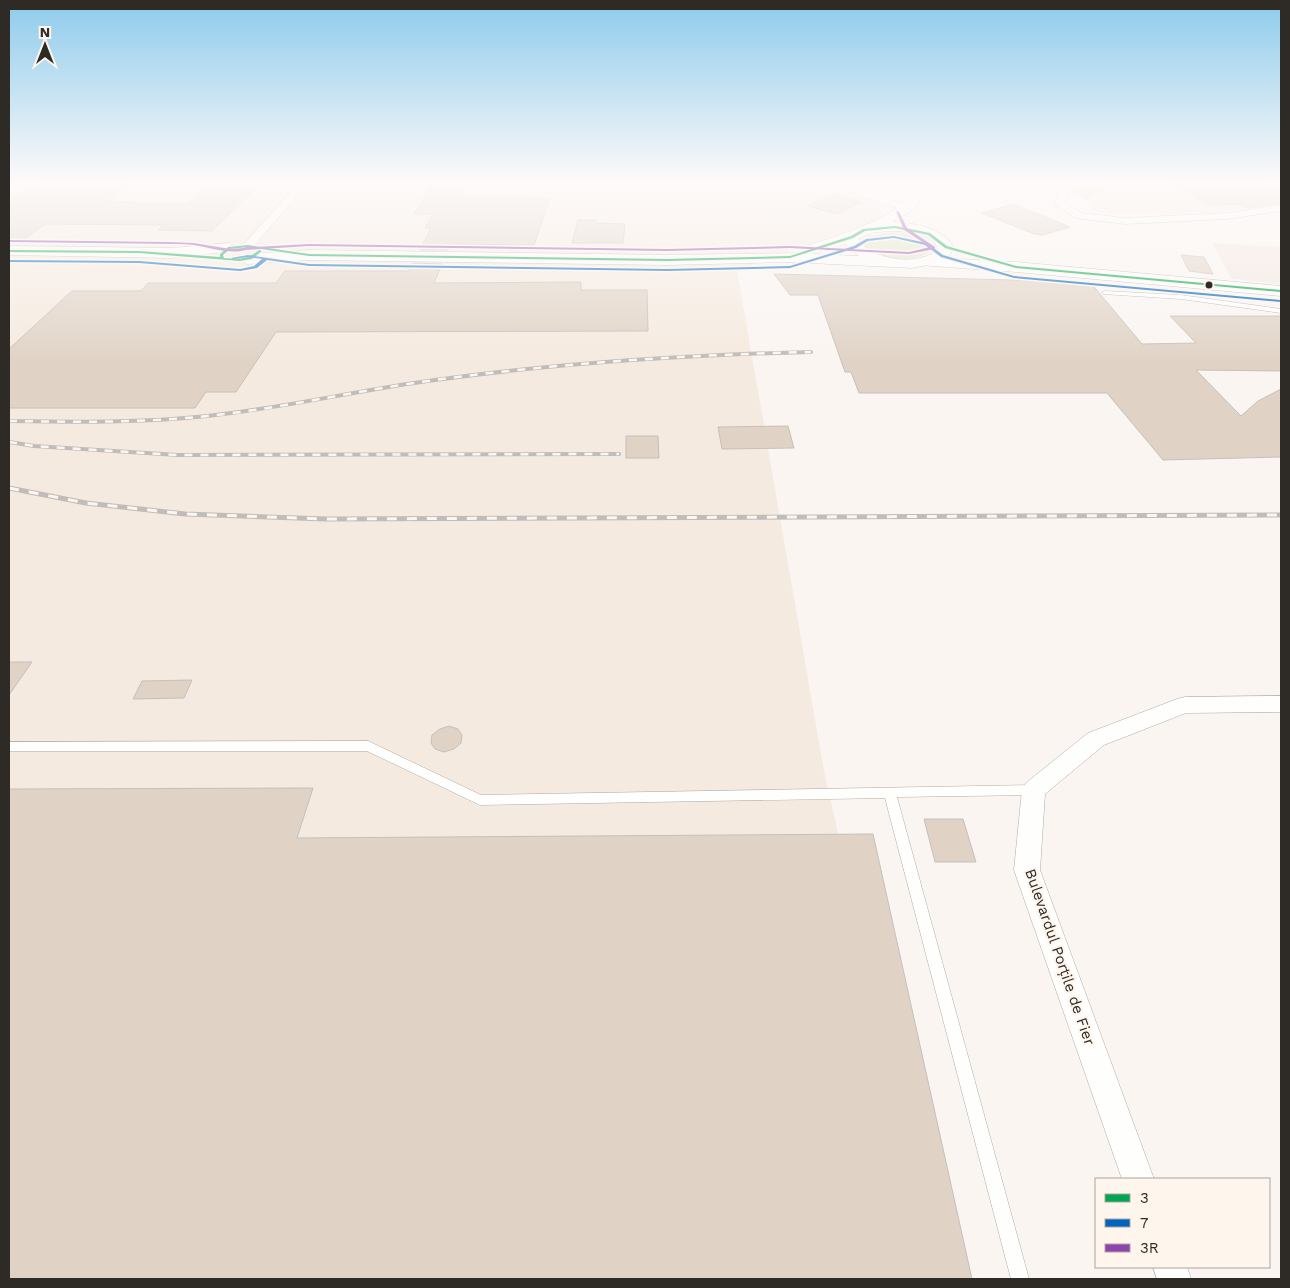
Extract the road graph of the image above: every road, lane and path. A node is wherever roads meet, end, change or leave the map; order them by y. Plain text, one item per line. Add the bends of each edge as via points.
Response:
1 (257, 243) edge
2 (833, 243) edge
3 (852, 243) edge
4 (942, 243) edge
5 (946, 247) junction
6 (12, 248) edge
7 (251, 251) junction
8 (790, 257) junction
9 (894, 262) junction
10 (924, 262) junction
11 (1016, 267) junction
12 (1281, 291) edge
13 (1105, 293) dead end
14 (1281, 311) edge
15 (1281, 704) edge
16 (9, 747) edge
17 (1034, 790) junction
18 (890, 792) junction
19 (1138, 1178) edge
20 (1020, 1279) edge

1 - 7 street
2 - 8 main road
3 - 9 main road via 860,252 878,260
4 - 5 main road
5 - 10 main road via 942,256
5 - 11 main road
6 - 7 main road via 226,254 236,261
7 - 8 main road via 309,255 667,260
8 - 9 main road
9 - 10 main road
10 - 11 main road
11 - 12 main road
13 - 14 lane via 1181,297
15 - 17 street via 1185,705 1096,739
16 - 18 lane via 368,746 480,800
17 - 18 lane
17 - 19 street, Bulevardul Porțile de Fier via 1026,870
18 - 20 lane

